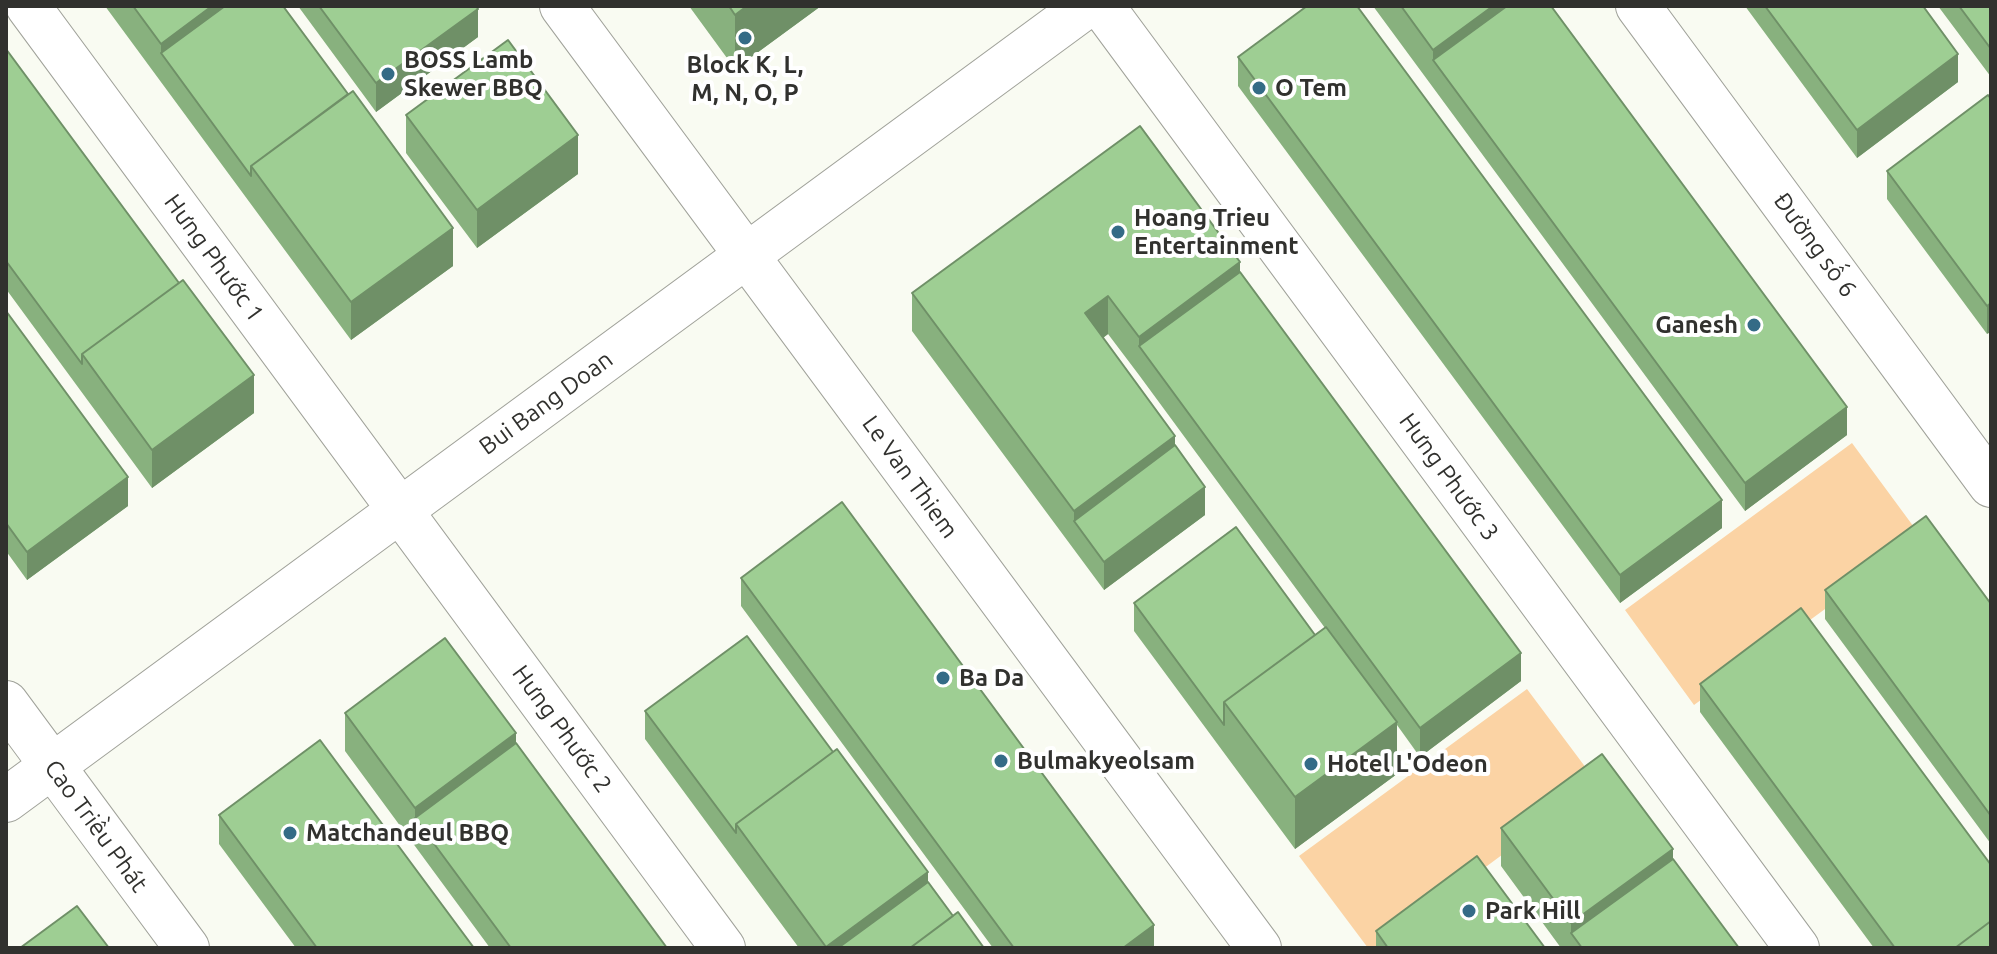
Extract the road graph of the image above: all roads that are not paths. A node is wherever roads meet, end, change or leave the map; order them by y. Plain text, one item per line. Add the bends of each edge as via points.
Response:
1 (28, 6) edge
2 (562, 6) edge
3 (1086, 6) edge
4 (1102, 6) edge
5 (1638, 6) edge
6 (747, 256) junction
7 (1991, 485) edge
8 (401, 511) junction
9 (6, 703) edge
10 (52, 766) junction
11 (6, 800) edge
12 (187, 948) edge
13 (723, 948) edge
14 (1259, 948) edge
15 (1797, 948) edge

1 - 8 street, Hưng Phước 1
2 - 6 street, Le Van Thiem
3 - 6 street, Bui Bang Doan
4 - 15 street, Hưng Phước 3
5 - 7 street, Đường số 6
6 - 8 street, Bui Bang Doan
6 - 14 street, Le Van Thiem
8 - 10 street, Bui Bang Doan
8 - 13 street, Hưng Phước 2
9 - 10 street, Cao Triều Phát
10 - 11 street, Bui Bang Doan
10 - 12 street, Cao Triều Phát

